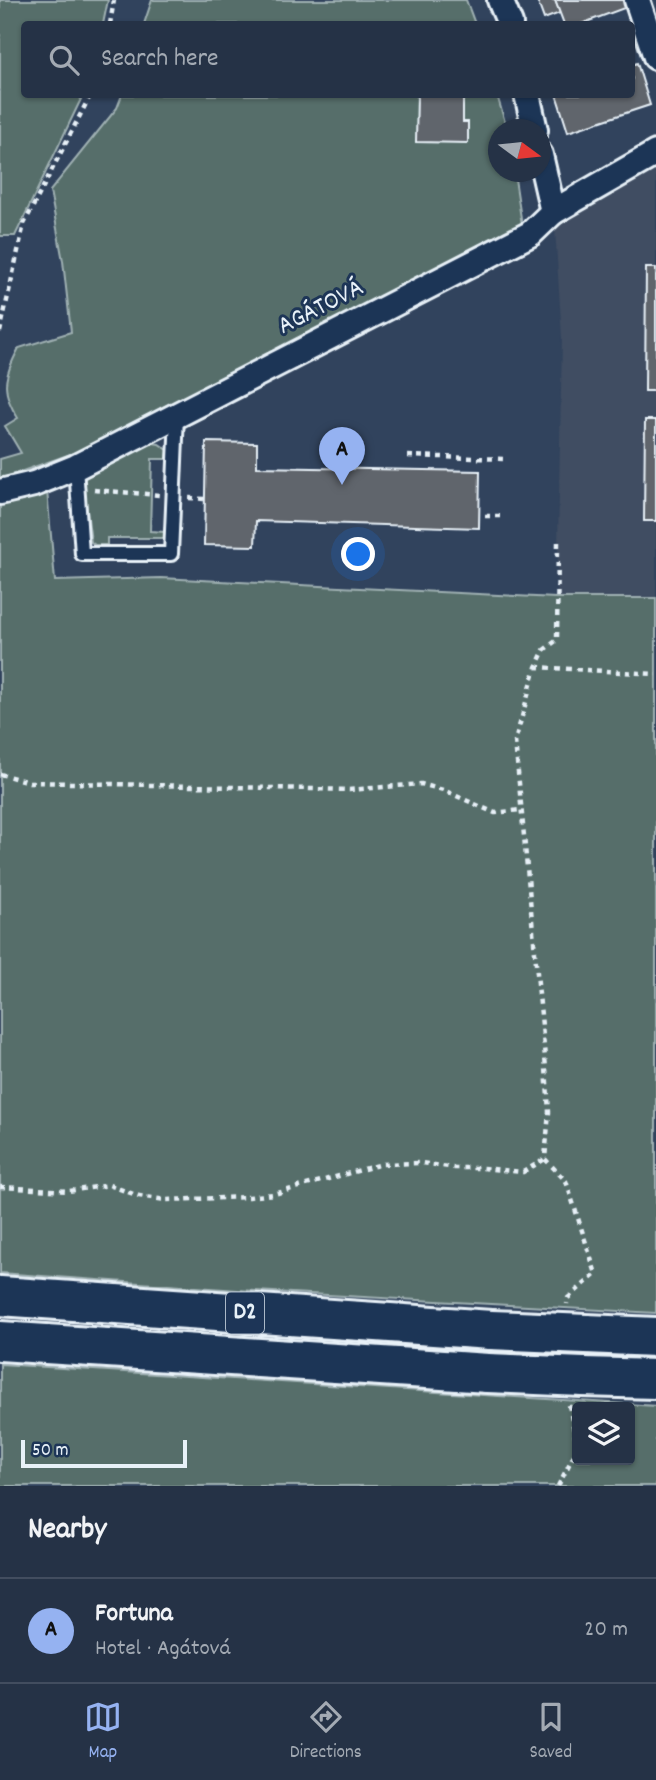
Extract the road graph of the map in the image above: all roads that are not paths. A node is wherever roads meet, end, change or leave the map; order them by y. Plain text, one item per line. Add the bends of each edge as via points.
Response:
1 (500, 0) edge
2 (637, 0) edge
3 (509, 21) edge
4 (656, 57) edge
5 (528, 98) edge
6 (533, 119) edge
7 (656, 153) edge
8 (547, 182) edge
9 (553, 212) junction
10 (177, 415) junction
11 (76, 478) junction
12 (0, 492) edge
13 (0, 1296) edge
14 (656, 1338) edge
15 (0, 1341) edge
16 (656, 1380) edge

1 - 3 street
2 - 4 street
5 - 6 street
7 - 9 street, AGÁTOVÁ
8 - 9 street
9 - 10 street, AGÁTOVÁ via 530,234
10 - 11 street, AGÁTOVÁ
10 - 11 lane via 171,554 82,554
11 - 12 street, AGÁTOVÁ
13 - 14 highway, D2, bridge
15 - 16 highway, D2, bridge

